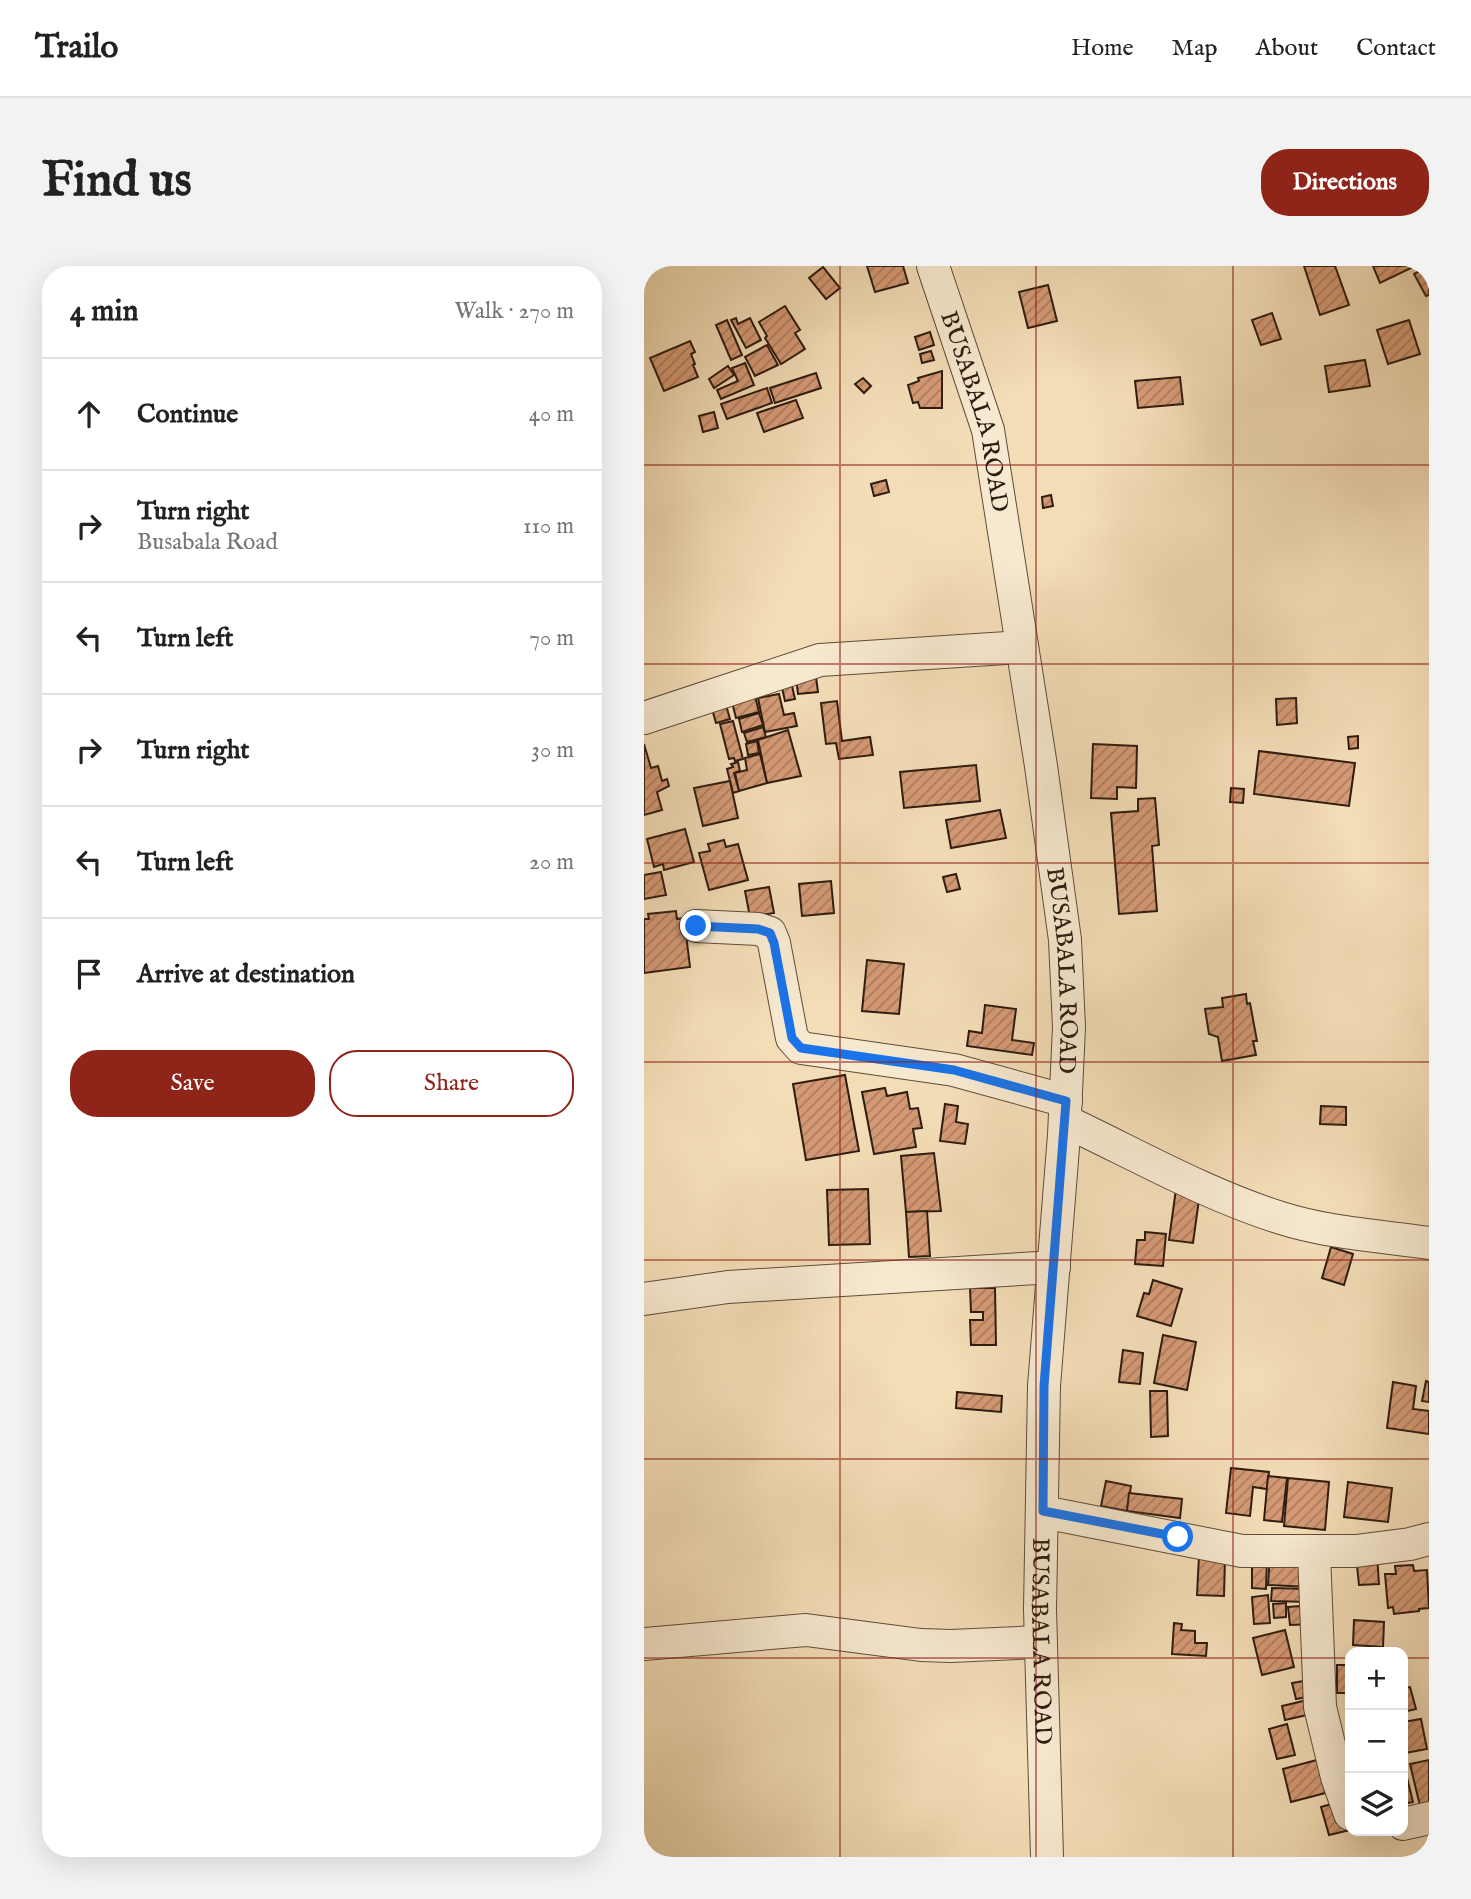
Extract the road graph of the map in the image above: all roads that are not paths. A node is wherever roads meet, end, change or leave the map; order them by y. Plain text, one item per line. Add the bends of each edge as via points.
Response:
1 (933, 266) edge
2 (1022, 648) junction
3 (644, 718) edge
4 (696, 926) dead end
5 (1065, 1111) junction
6 (1429, 1243) edge
7 (1054, 1267) junction
8 (644, 1299) edge
9 (1043, 1511) junction
10 (1429, 1539) edge
11 (1314, 1552) junction
12 (1040, 1642) junction
13 (644, 1644) edge
14 (1345, 1800) edge
15 (1429, 1818) edge
16 (1408, 1823) edge
17 (1047, 1857) edge

1 - 2 street, BUSABALA ROAD via 988,430
2 - 3 street via 820,660
2 - 5 street, BUSABALA ROAD via 1065,940 1069,1027
4 - 5 street via 770,933 792,1038 801,1048 954,1070
5 - 6 street via 1232,1200 1324,1228
5 - 7 street, BUSABALA ROAD
7 - 8 street via 728,1287
7 - 9 street, BUSABALA ROAD via 1044,1386
9 - 11 street via 1242,1551
9 - 12 street, BUSABALA ROAD
10 - 11 street via 1356,1551
11 - 14 street via 1320,1707
12 - 13 street via 921,1645 806,1630
12 - 17 street, BUSABALA ROAD
15 - 16 street

